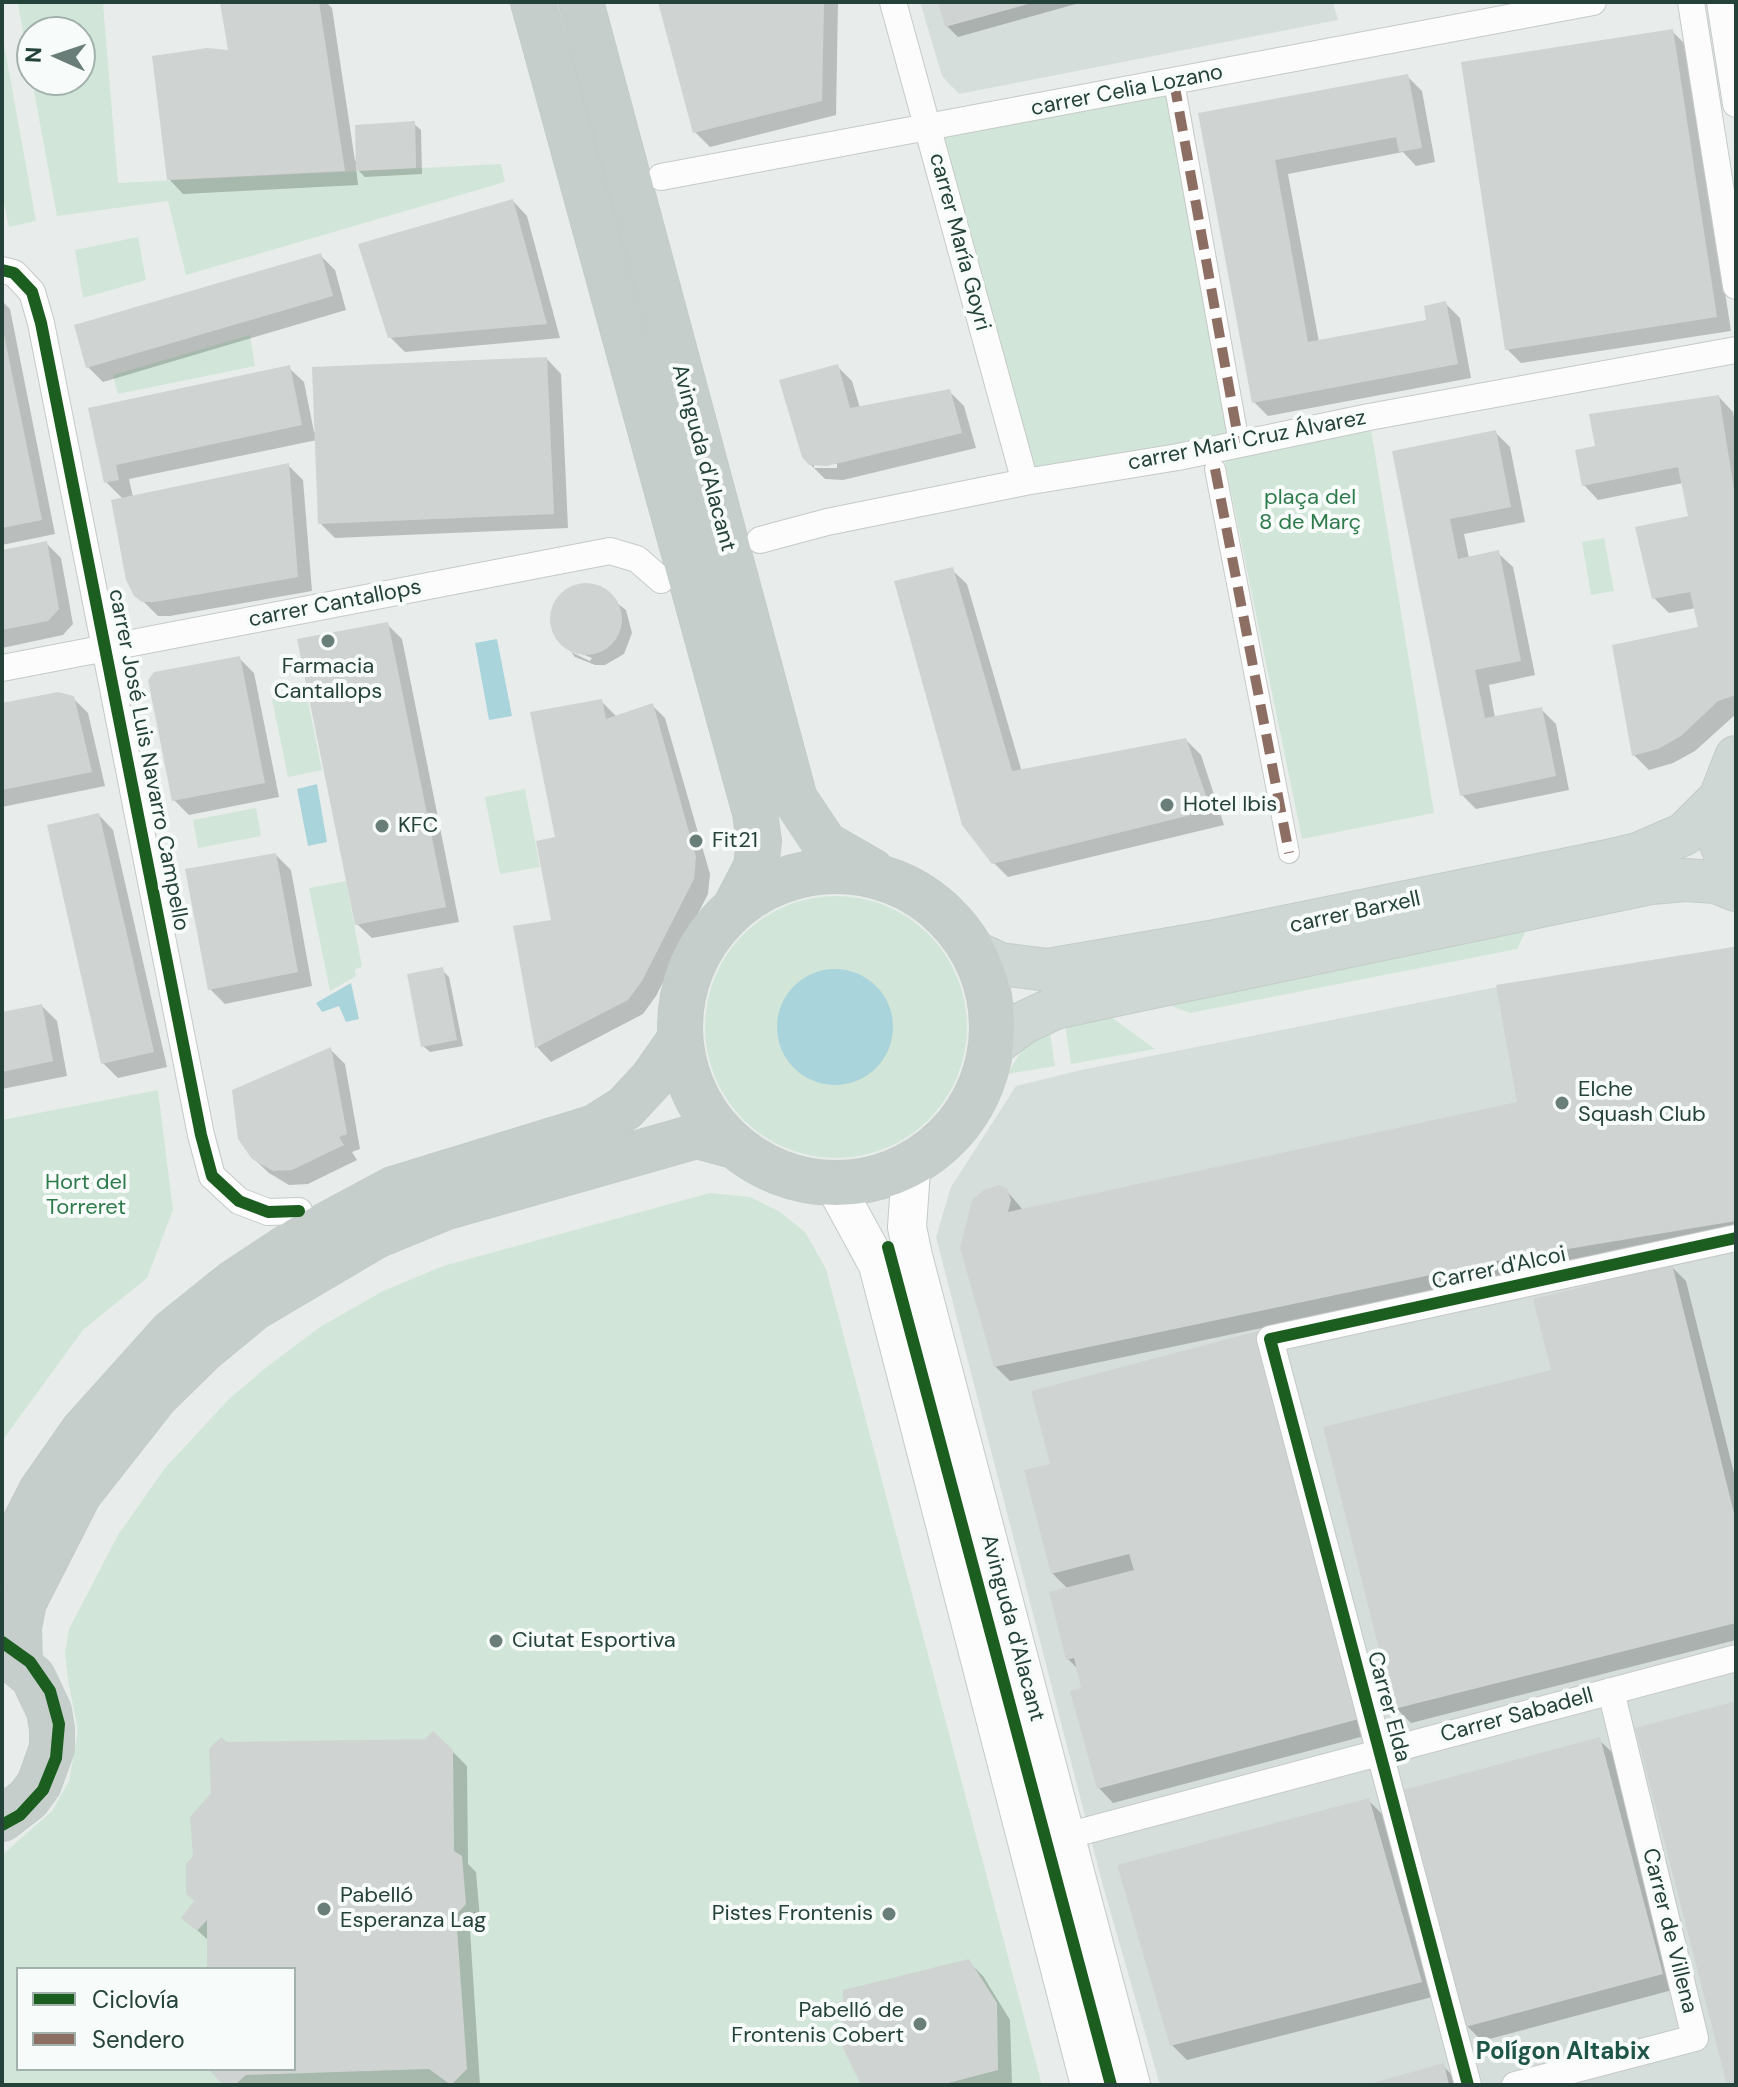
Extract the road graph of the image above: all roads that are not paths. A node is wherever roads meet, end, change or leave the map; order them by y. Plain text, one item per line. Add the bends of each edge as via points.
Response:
1 (533, 2) edge
2 (581, 2) edge
3 (893, 2) edge
4 (1593, 2) edge
5 (1691, 2) edge
6 (1720, 2) edge
7 (1174, 82) junction
8 (1736, 104) edge
9 (927, 128) junction
10 (661, 177) dead end
11 (2, 270) edge
12 (1736, 286) edge
13 (1736, 350) edge
14 (1239, 443) junction
15 (1215, 469) dead end
16 (1025, 482) junction
17 (760, 540) dead end
18 (661, 580) dead end
19 (105, 648) junction
20 (2, 668) edge
21 (1736, 757) edge
22 (1720, 798) junction
23 (1289, 853) dead end
24 (881, 876) junction
25 (1736, 880) edge
26 (1736, 890) edge
27 (735, 907) junction
28 (974, 952) junction
29 (680, 1039) junction
30 (992, 1046) junction
31 (734, 1146) junction
32 (911, 1170) junction
33 (834, 1184) junction
34 (299, 1211) dead end
35 (1736, 1238) edge
36 (1270, 1339) joint
37 (2, 1567) edge
38 (11, 1657) edge
39 (1736, 1658) edge
40 (1611, 1691) junction
41 (1379, 1753) junction
42 (2, 1819) edge
43 (1066, 1836) junction
44 (1090, 2085) edge
45 (1131, 2085) edge
46 (1468, 2085) edge
47 (1515, 2085) edge

1 - 27 highway, Avinguda d'Alacant via 752,800 759,841 756,867
2 - 24 highway, Avinguda d'Alacant via 795,799 825,844
3 - 9 street, carrer María Goyri
4 - 7 street, carrer Celia Lozano
5 - 12 street
6 - 8 street
7 - 9 street, carrer Celia Lozano
7 - 14 street
9 - 10 street, carrer Celia Lozano
9 - 16 street, carrer María Goyri
11 - 19 street, carrer José Luis Navarro Campello via 14,273 32,292 41,323
13 - 14 street, carrer Mari Cruz Álvarez
14 - 16 street, carrer Mari Cruz Álvarez
15 - 23 street
16 - 17 street, carrer Mari Cruz Álvarez
18 - 19 street, carrer Cantallops via 637,559 610,551
19 - 20 street, carrer Cantallops
19 - 34 street, carrer José Luis Navarro Campello via 212,1176 239,1201 268,1212
21 - 22 main road
22 - 25 main road via 1720,842
22 - 28 main road, carrer Barxell via 1684,834 1638,854 1519,879 1048,970 1000,964
24 - 27 highway via 822,870 785,878
24 - 28 highway, Avinguda d'Alacant via 934,904
26 - 30 main road, carrer Barxell via 1716,882 1651,883 1135,991 1055,1008
27 - 29 highway via 705,941 684,987
28 - 30 highway via 990,1000
29 - 31 highway via 687,1075 705,1114
29 - 37 highway via 625,1108 595,1127 393,1189 298,1240 233,1283 172,1332 83,1431 41,1491
30 - 32 highway via 976,1097 945,1140
31 - 33 highway via 776,1172
31 - 38 highway via 697,1136 444,1208 376,1236 254,1308 156,1396 79,1494 24,1602
32 - 33 highway
32 - 43 main road, Avinguda d'Alacant via 907,1227 913,1256
33 - 44 main road, Avinguda d'Alacant via 878,1265
35 - 36 street, Carrer d'Alcoi
36 - 41 street, Carrer Elda
38 - 42 highway via 43,1693 52,1748 39,1784
39 - 40 street, Carrer Sabadell
40 - 41 street, Carrer Sabadell
40 - 47 street, Carrer de Villena via 1695,2038
41 - 43 street, Carrer Sabadell
41 - 46 street, Carrer Elda
43 - 45 main road, Avinguda d'Alacant

